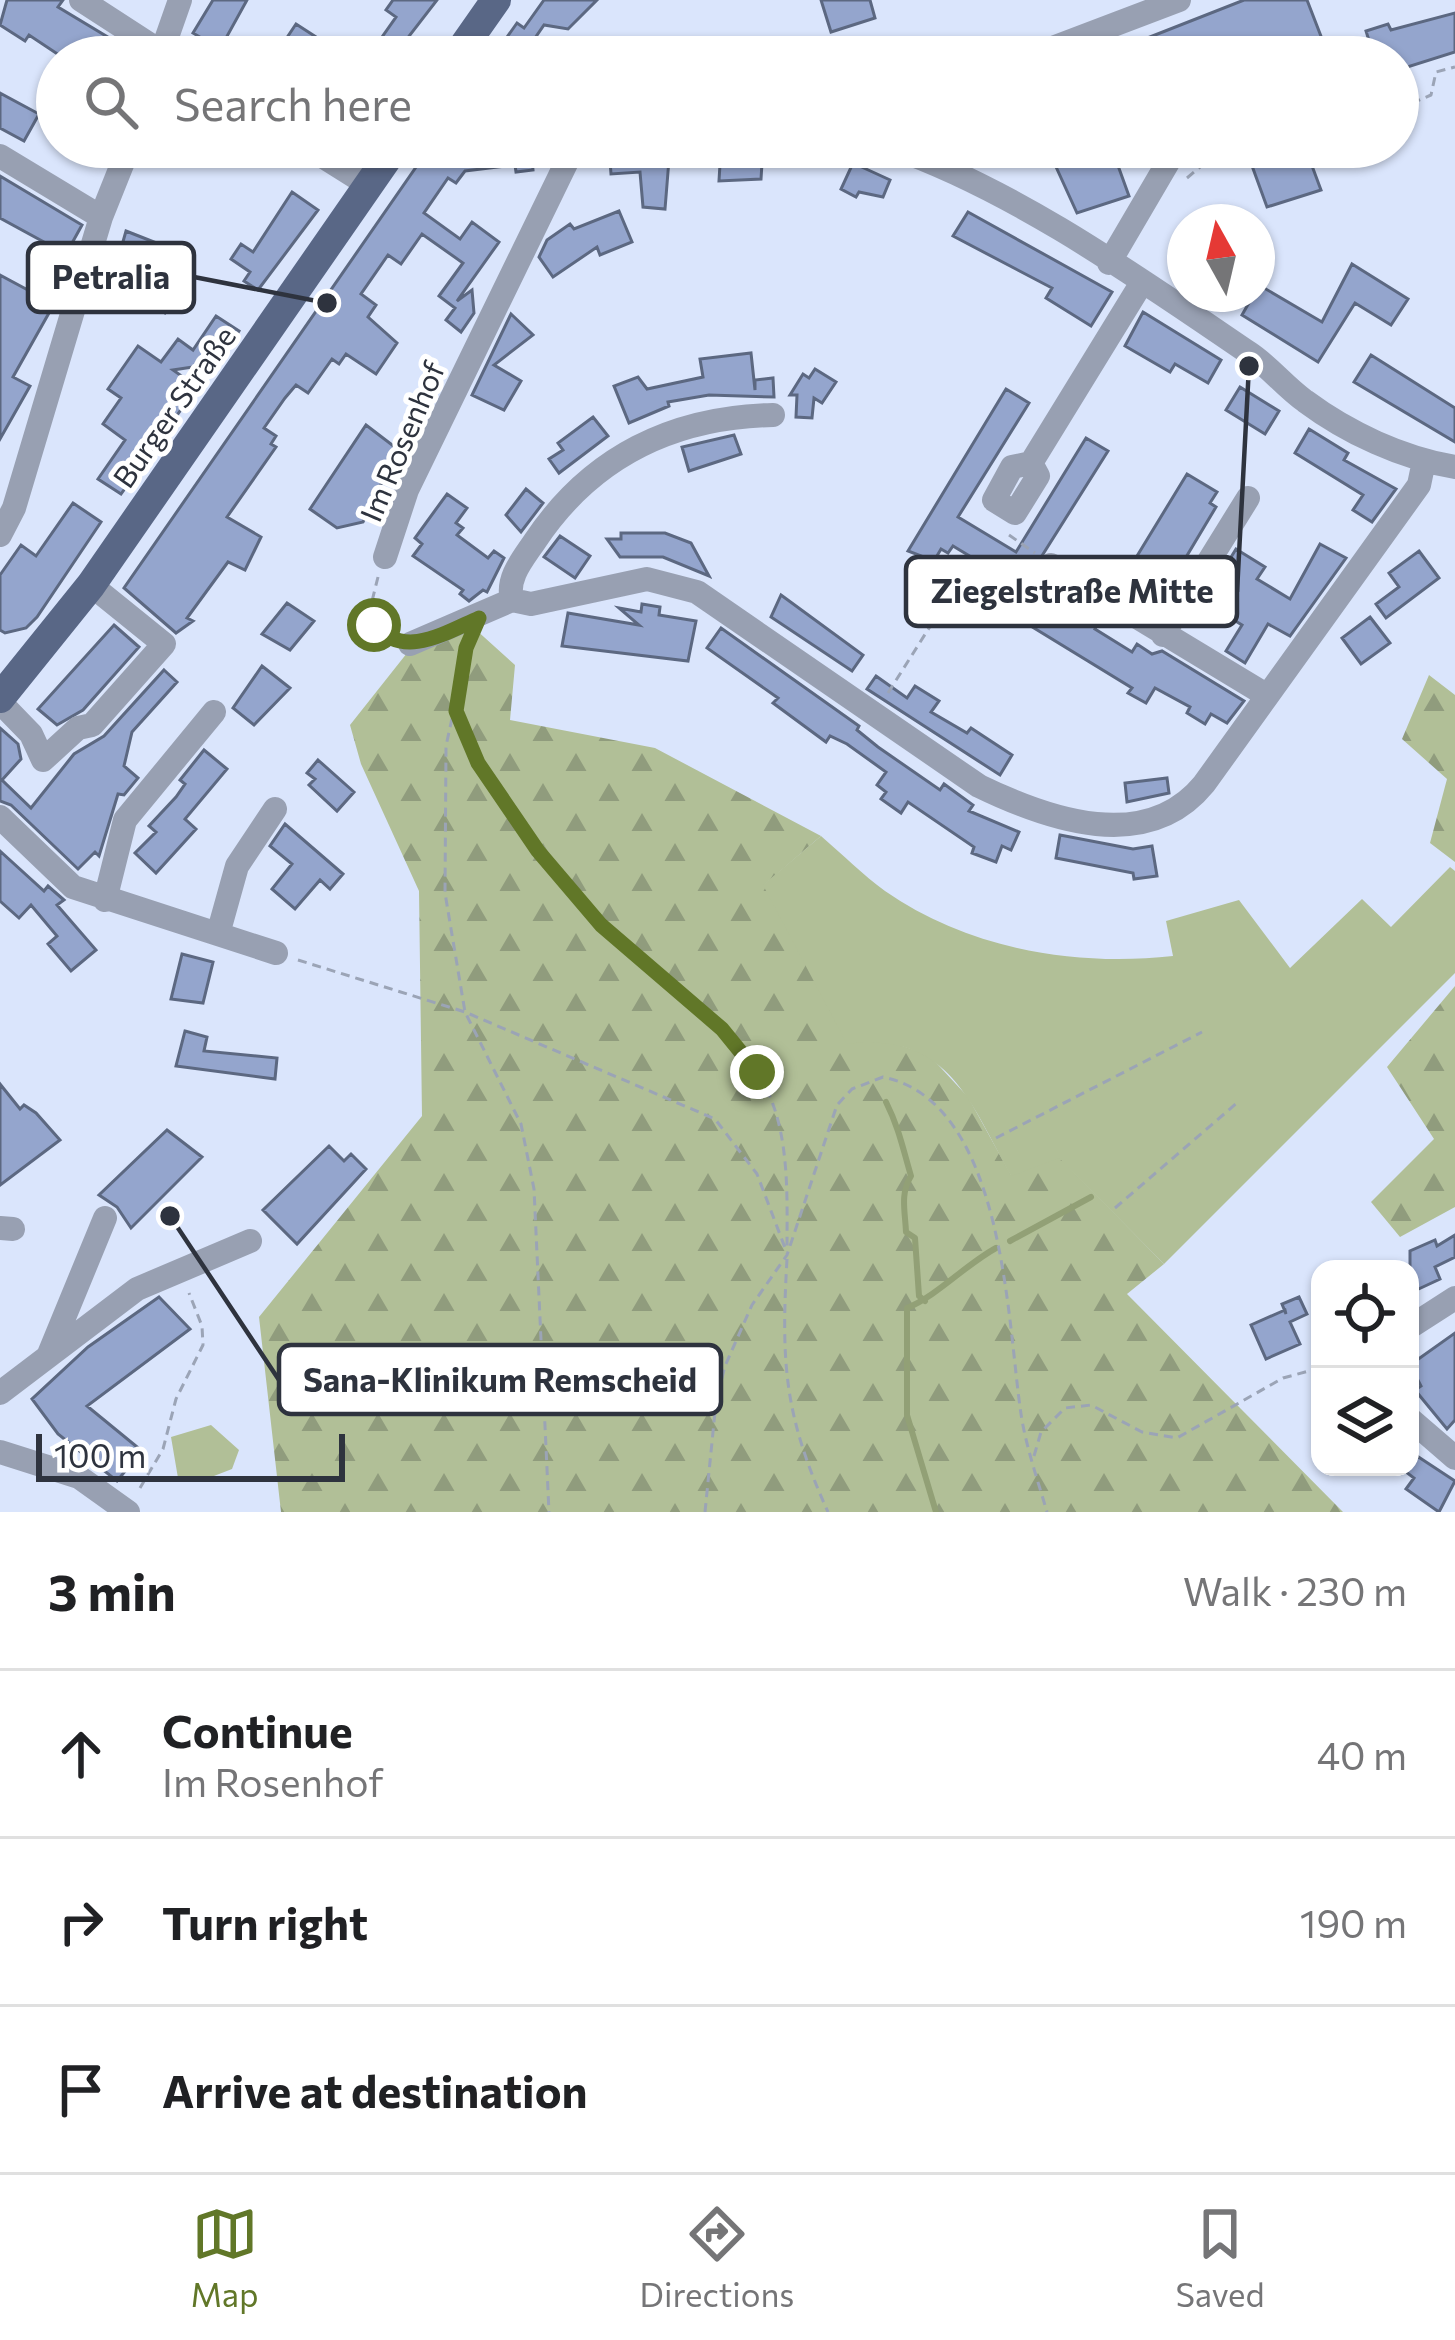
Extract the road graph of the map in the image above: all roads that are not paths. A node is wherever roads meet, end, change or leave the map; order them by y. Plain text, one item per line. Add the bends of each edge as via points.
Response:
1 (81, 0) edge
2 (180, 0) edge
3 (496, 0) edge
4 (1179, 0) edge
5 (135, 36) edge
6 (170, 36) edge
7 (470, 36) edge
8 (1084, 36) edge
9 (0, 156) edge
10 (121, 168) edge
11 (341, 168) edge
12 (382, 168) edge
13 (564, 168) edge
14 (942, 168) edge
15 (1166, 168) edge
16 (370, 186) junction
17 (101, 217) junction
18 (1108, 263) junction
19 (1141, 284) junction
20 (773, 415) dead end
21 (1424, 461) junction
22 (1031, 463) dead end
23 (1455, 467) edge
24 (1247, 498) dead end
25 (0, 535) edge
26 (385, 557) road end
27 (1045, 560) road end
28 (91, 585) junction
29 (512, 600) junction
30 (1163, 635) junction
31 (410, 644) road end
32 (3, 690) edge
33 (1266, 695) junction
34 (214, 712) dead end
35 (275, 809) dead end
36 (0, 817) edge
37 (104, 901) junction
38 (218, 934) junction
39 (276, 953) road end
40 (105, 1218) dead end
41 (250, 1241) dead end
42 (1455, 1298) edge
43 (1419, 1321) edge
44 (48, 1357) junction
45 (0, 1393) edge
46 (1419, 1427) edge
47 (0, 1452) edge
48 (1455, 1458) edge
49 (90, 1487) junction
50 (126, 1511) edge
51 (98, 1512) edge

1 - 5 street
2 - 6 street
3 - 7 main road
4 - 8 street
9 - 17 street
10 - 17 street
11 - 16 street
12 - 16 main road, Burger Straße
13 - 26 street, Im Rosenhof via 406,490
14 - 18 street
15 - 18 street
16 - 28 main road, Burger Straße
17 - 25 street
18 - 19 street
19 - 21 street via 1255,356 1325,414
19 - 22 street
20 - 29 street via 680,427 612,459 537,538 514,574
21 - 23 street
21 - 33 street via 1419,485
24 - 30 street
27 - 30 street
28 - 32 main road, Burger Straße
28 - 32 street via 164,644 92,725 43,760
29 - 31 street
29 - 33 street via 531,604 647,579 680,585 979,786 1071,820 1127,824 1186,805
30 - 33 street
34 - 37 street via 125,820
35 - 38 street via 245,848
36 - 37 street via 73,887
37 - 38 street
38 - 39 street
40 - 44 street
41 - 44 street via 137,1289
42 - 43 street
44 - 45 street
46 - 48 street
47 - 49 street via 48,1463
49 - 50 street
49 - 51 street

